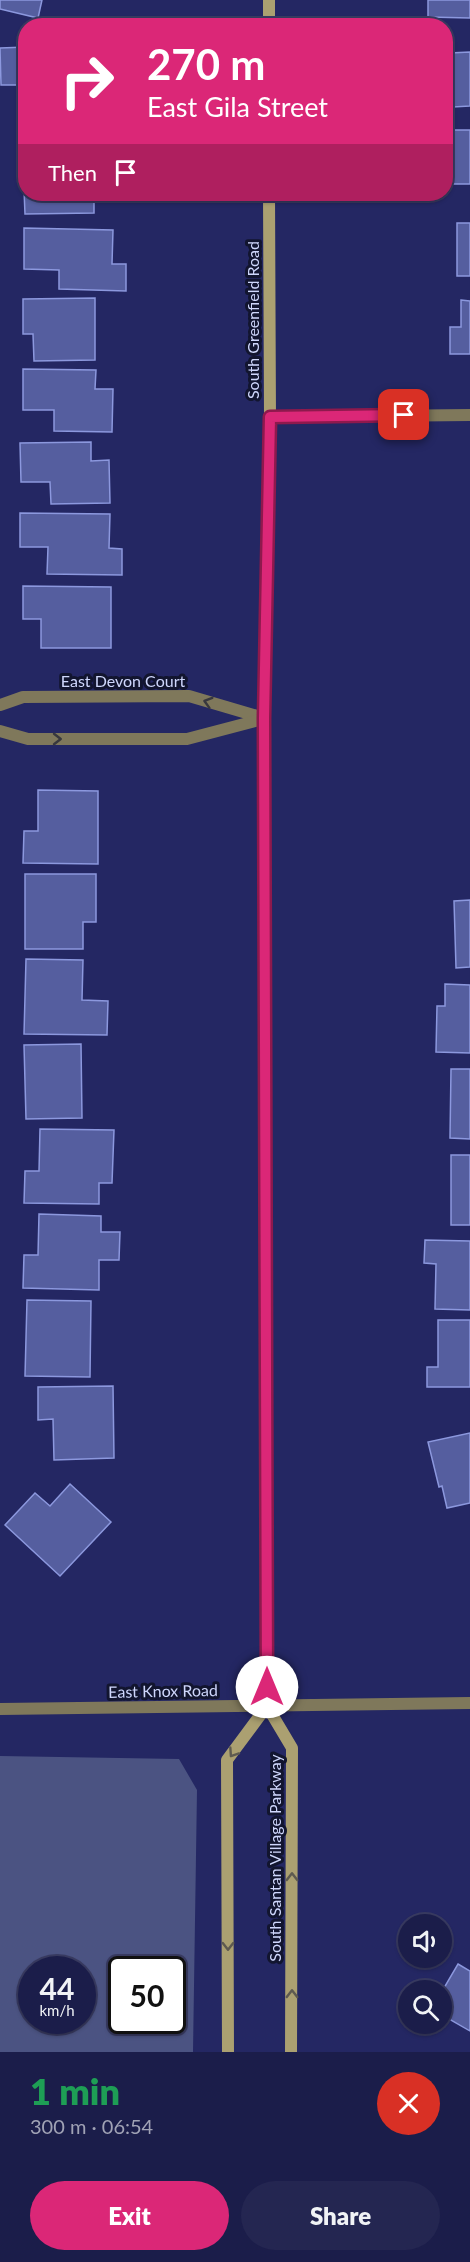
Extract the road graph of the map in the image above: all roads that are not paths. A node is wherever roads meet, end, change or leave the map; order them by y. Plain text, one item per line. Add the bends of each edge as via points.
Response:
1 (269, 0) edge
2 (269, 18) edge
3 (269, 201) edge
4 (470, 415) edge
5 (270, 417) junction
6 (0, 705) edge
7 (264, 718) junction
8 (0, 731) edge
9 (470, 1703) edge
10 (267, 1706) junction
11 (0, 1709) edge
12 (228, 2052) edge
13 (291, 2052) edge

1 - 2 main road
3 - 5 main road, South Greenfield Road
4 - 5 street
5 - 7 main road, South Greenfield Road
7 -> 6 street, East Devon Court via 189,696 23,697
8 -> 7 street via 28,740 187,740
7 - 10 main road, South Greenfield Road
9 - 10 street, East Knox Road
10 - 11 street, East Knox Road
10 -> 12 main road via 227,1760
13 -> 10 main road, South Santan Village Parkway via 292,1748

